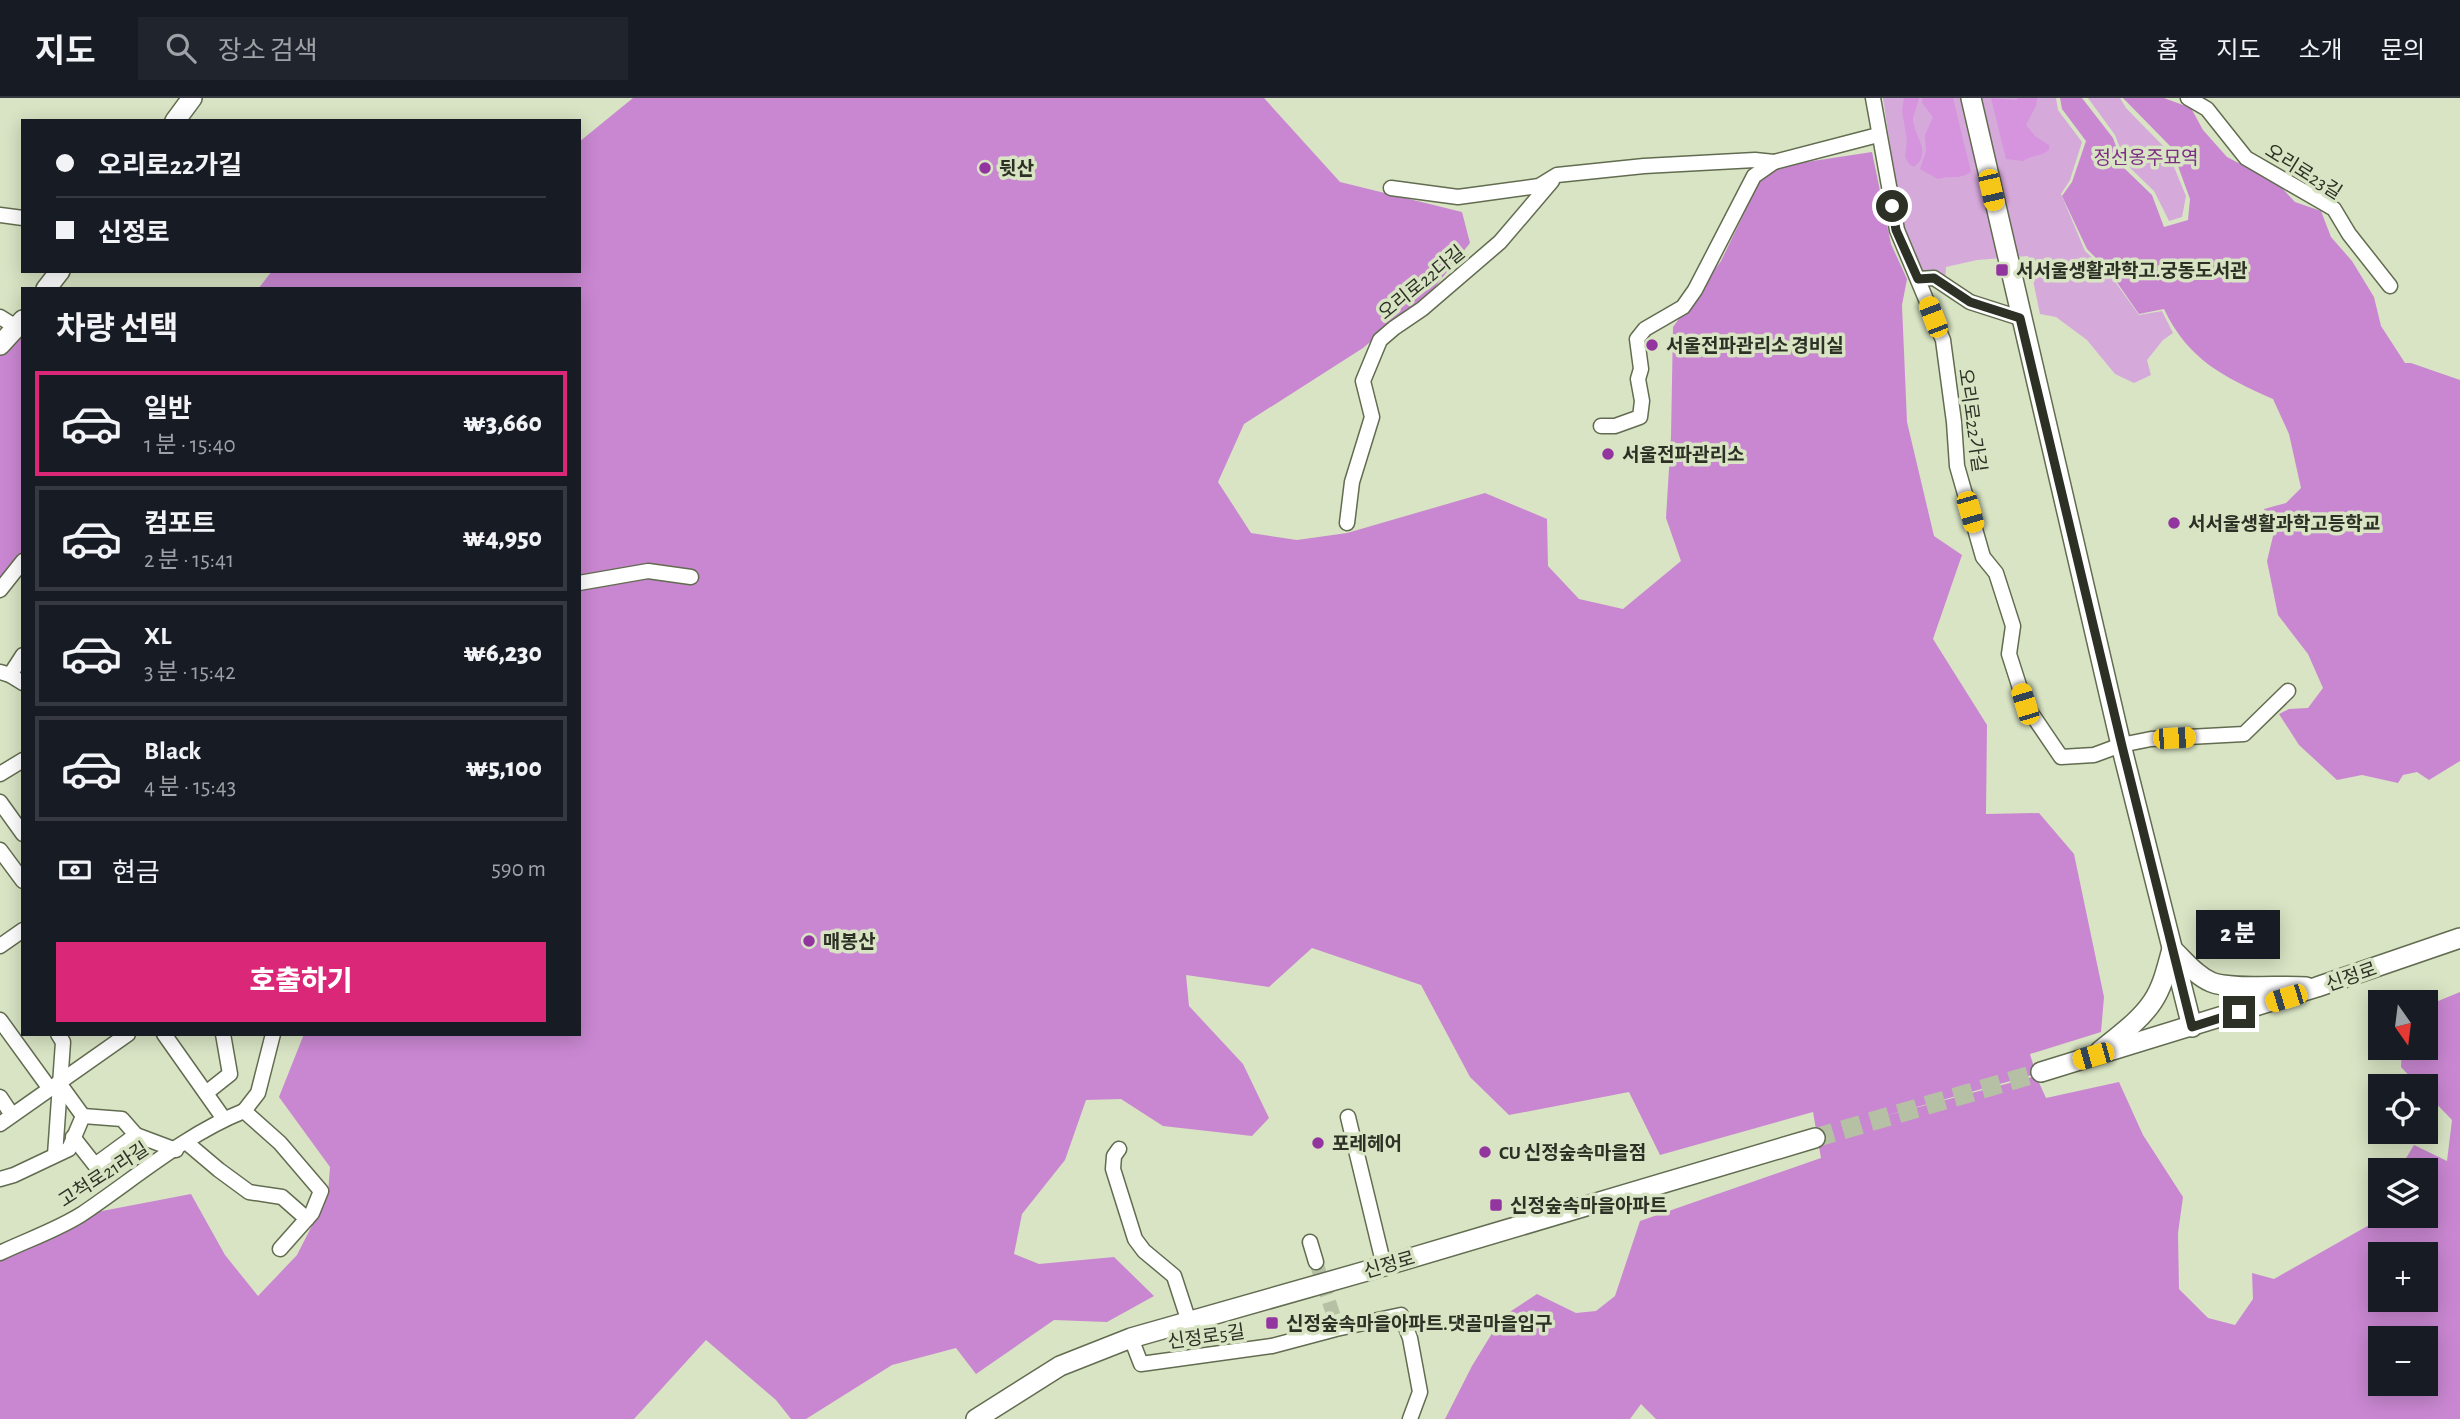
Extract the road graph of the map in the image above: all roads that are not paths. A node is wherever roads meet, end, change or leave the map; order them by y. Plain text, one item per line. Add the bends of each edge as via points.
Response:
1 (192, 98) edge
2 (1872, 98) edge
3 (1971, 98) edge
4 (2188, 98) edge
5 (176, 119) edge
6 (1878, 135) junction
7 (1774, 162) junction
8 (1558, 175) junction
9 (1391, 188) dead end
10 (0, 215) edge
11 (21, 218) edge
12 (58, 273) edge
13 (1918, 279) junction
14 (2390, 286) dead end
15 (48, 287) edge
16 (2020, 318) junction
17 (13, 321) edge
18 (0, 345) edge
19 (1601, 426) dead end
20 (1347, 523) dead end
21 (21, 564) edge
22 (691, 577) dead end
23 (581, 583) edge
24 (0, 590) edge
25 (21, 658) edge
26 (11, 676) edge
27 (2288, 691) dead end
28 (2122, 746) junction
29 (21, 761) edge
30 (0, 774) edge
31 (0, 802) edge
32 (21, 831) edge
33 (0, 850) edge
34 (21, 878) edge
35 (21, 931) edge
36 (3, 939) edge
37 (2460, 939) edge
38 (2172, 949) junction
39 (2317, 988) junction
40 (0, 1020) edge
41 (2192, 1027) junction
42 (59, 1036) edge
43 (125, 1036) edge
44 (165, 1036) edge
45 (223, 1036) edge
46 (273, 1036) edge
47 (2093, 1056) junction
48 (2041, 1072) tunnel mouth
49 (55, 1086) junction
50 (206, 1093) junction
51 (0, 1097) edge
52 (244, 1111) junction
53 (83, 1116) junction
54 (1348, 1117) dead end
55 (225, 1119) junction
56 (6, 1120) edge
57 (136, 1135) junction
58 (74, 1137) junction
59 (1815, 1138) tunnel mouth
60 (181, 1147) junction
61 (1119, 1149) dead end
62 (55, 1155) junction
63 (0, 1179) edge
64 (307, 1219) junction
65 (1310, 1242) dead end
66 (280, 1249) dead end
67 (0, 1253) edge
68 (1316, 1262) tunnel mouth
69 (1384, 1266) junction
70 (1189, 1322) junction
71 (1131, 1338) junction
72 (976, 1419) edge
73 (1410, 1419) edge

1 - 5 main road
2 - 6 street, 오리로22가길
3 - 16 main road
4 - 14 street, 오리로23길 via 2207,109 2246,158 2334,209
6 - 7 street
6 - 13 street, 오리로22가길 via 1896,230
7 - 8 street via 1644,166
7 - 19 street via 1754,176 1683,307 1637,339 1640,417
8 - 9 street via 1539,186 1458,197
8 - 20 street, 오리로22다길 via 1500,242 1380,341 1363,381 1372,417 1352,482
10 - 11 street
12 - 15 main road
13 - 16 street via 1934,278 1970,302
13 - 28 street, 오리로22가길 via 1943,340 1957,466 1983,557 1996,573 2013,626 2009,653 2025,704 2061,757 2094,755
16 - 28 main road
17 - 18 main road
21 - 24 street
22 - 23 street via 648,571
25 - 26 street
27 - 28 street via 2244,734 2151,739
28 - 38 main road
29 - 30 street
31 - 32 street
33 - 34 street
35 - 36 street
37 - 39 main road, 신정로
38 - 39 main road via 2211,982
38 - 41 main road
38 - 47 main road via 2152,1002
39 - 41 main road, 신정로
40 - 49 street
41 - 47 main road, 신정로
42 - 49 street via 63,1042
43 - 49 street
44 - 50 street
45 - 50 street via 230,1074
46 - 52 street via 258,1093
47 - 48 main road, 신정로
49 - 53 street
49 - 56 street
49 - 62 street
50 - 55 street
51 - 56 street
52 - 55 street, 고척로21라길
52 - 64 street via 280,1143 321,1191
53 - 57 street via 122,1119
53 - 58 street
54 - 69 street
55 - 60 street, 고척로21라길
57 - 58 street via 95,1165
57 - 60 street
58 - 62 street via 69,1149
59 - 69 main road, 신정로
60 - 64 street via 249,1192 282,1197
60 - 67 street, 고척로21라길 via 81,1215
61 - 70 street via 1113,1169 1131,1230 1144,1251 1174,1276
62 - 63 street
64 - 66 street
65 - 68 street
69 - 70 main road, 신정로
70 - 71 main road, 신정로
71 - 72 main road, 신정로 via 1060,1366
71 - 73 street, 신정로5길 via 1141,1364 1272,1346 1335,1323 1401,1315 1415,1357 1420,1392

